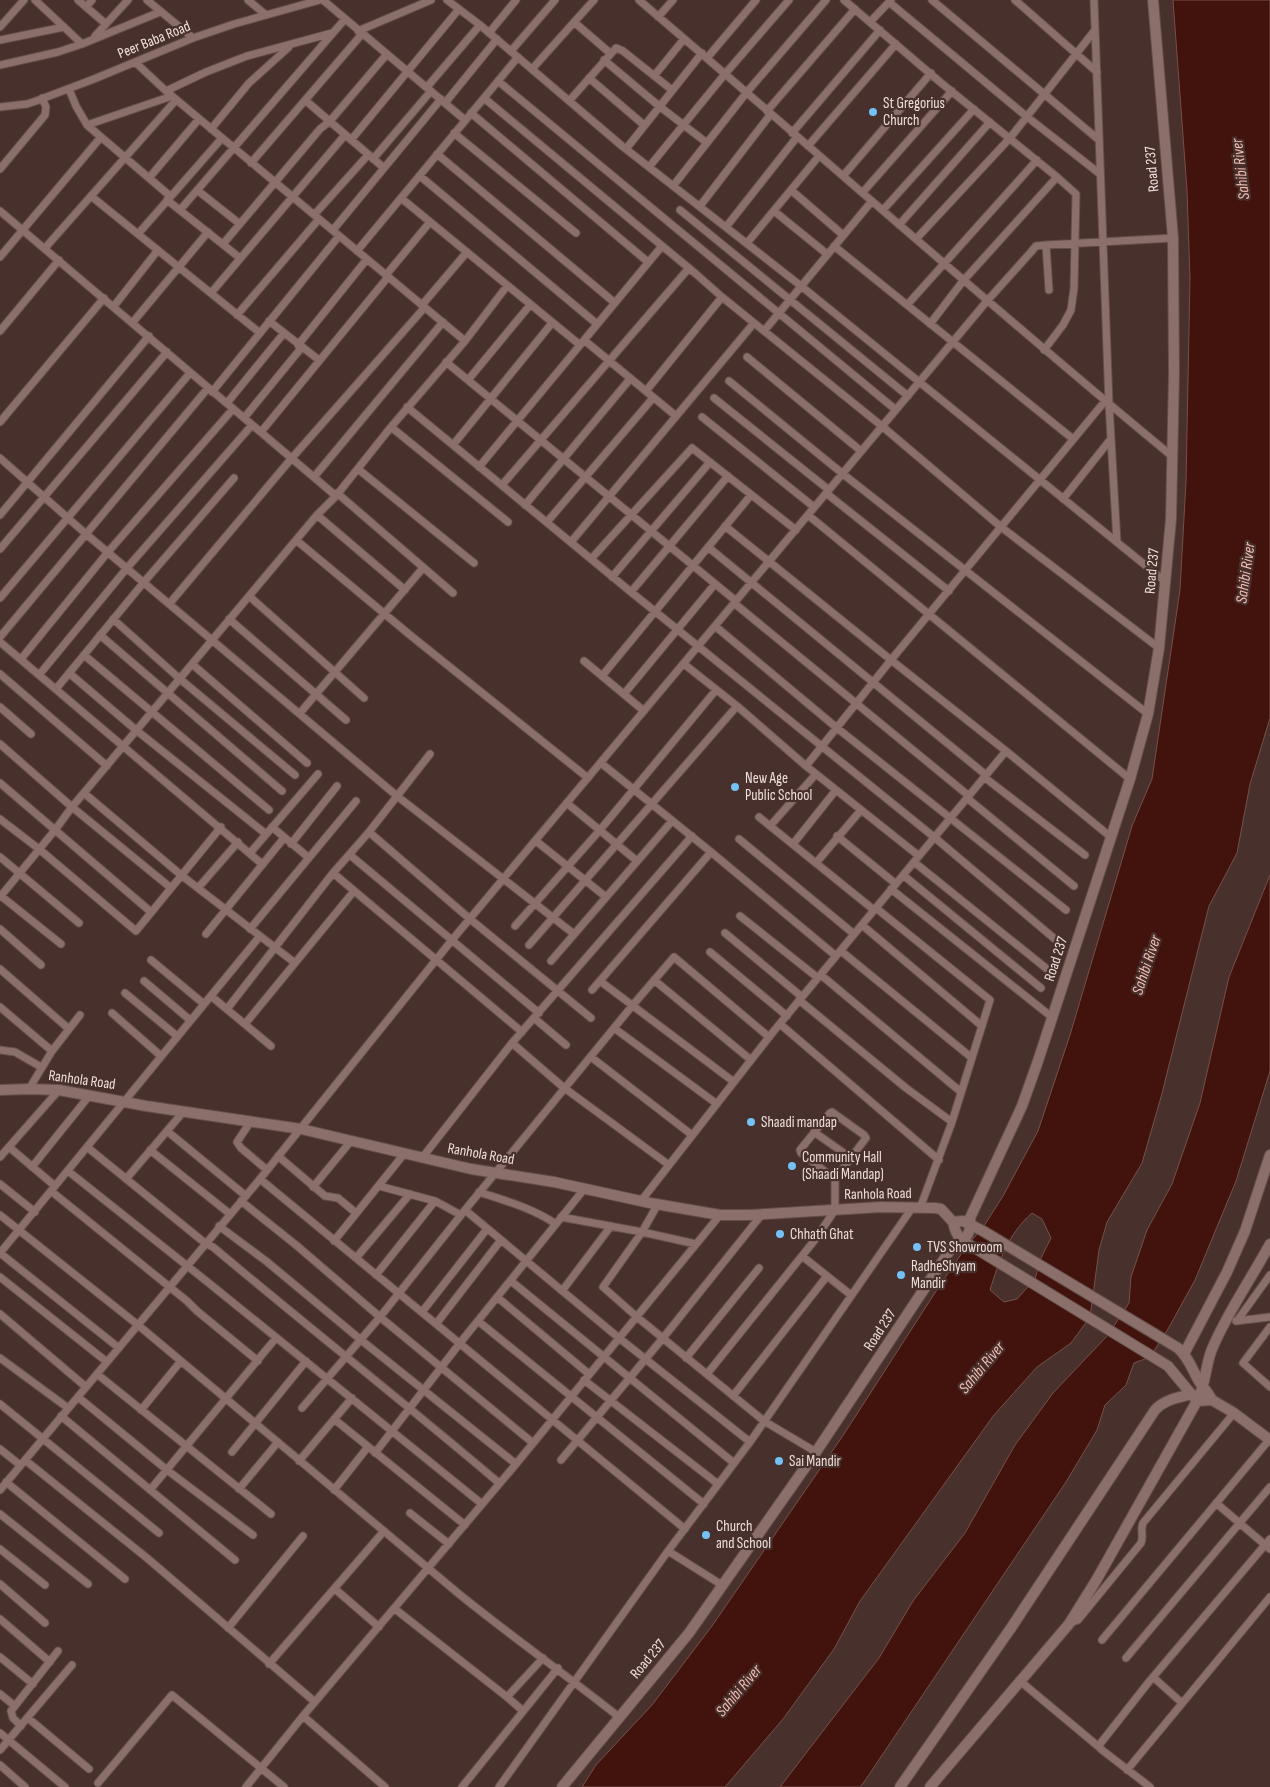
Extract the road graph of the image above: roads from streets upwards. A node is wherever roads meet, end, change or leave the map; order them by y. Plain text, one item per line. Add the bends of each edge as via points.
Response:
1 (24, 0) edge
2 (35, 0) edge
3 (78, 0) edge
4 (92, 0) edge
5 (128, 0) edge
6 (147, 0) edge
7 (248, 0) edge
8 (321, 0) edge
9 (431, 0) edge
10 (447, 0) edge
11 (516, 0) edge
12 (555, 0) edge
13 (594, 0) edge
14 (638, 0) edge
15 (673, 0) edge
16 (756, 0) edge
17 (789, 0) edge
18 (826, 0) edge
19 (844, 0) edge
20 (932, 0) edge
21 (1015, 0) edge
22 (1094, 0) edge
23 (1152, 0) edge
24 (890, 1) edge
25 (86, 7) junction
26 (459, 9) junction
27 (855, 9) junction
28 (160, 12) junction
29 (266, 15) junction
30 (658, 17) junction
31 (345, 19) junction
32 (574, 22) junction
33 (870, 22) junction
34 (106, 24) junction
35 (480, 25) junction
36 (0, 27) edge
37 (64, 27) junction
38 (880, 30) junction
39 (1095, 30) junction
40 (334, 32) junction
41 (360, 32) junction
42 (490, 33) junction
43 (94, 38) junction
44 (193, 38) junction
45 (497, 39) junction
46 (684, 39) junction
47 (0, 40) edge
48 (82, 44) junction
49 (896, 44) junction
50 (291, 45) junction
51 (511, 51) junction
52 (610, 53) junction
53 (1076, 53) junction
54 (387, 54) junction
55 (704, 56) junction
56 (518, 57) junction
57 (604, 60) junction
58 (135, 62) junction
59 (0, 65) edge
60 (532, 69) junction
61 (406, 71) junction
62 (1096, 72) junction
63 (931, 73) junction
64 (725, 74) junction
65 (654, 76) junction
66 (589, 78) junction
67 (498, 81) junction
68 (69, 89) junction
69 (429, 89) junction
70 (672, 90) junction
71 (166, 91) junction
72 (952, 91) junction
73 (746, 92) junction
74 (1044, 93) junction
75 (42, 98) junction
76 (174, 98) junction
77 (484, 98) junction
78 (305, 100) junction
79 (443, 101) junction
80 (569, 101) junction
81 (659, 106) junction
82 (0, 107) edge
83 (974, 109) junction
84 (471, 113) junction
85 (769, 113) junction
86 (1026, 116) junction
87 (199, 119) junction
88 (465, 120) junction
89 (330, 121) junction
90 (990, 122) junction
91 (87, 125) junction
92 (644, 125) junction
93 (683, 125) junction
94 (212, 129) junction
95 (454, 133) junction
96 (794, 135) junction
97 (101, 137) junction
98 (348, 137) junction
99 (222, 138) junction
100 (1010, 138) junction
101 (1099, 140) junction
102 (707, 143) junction
103 (808, 146) junction
104 (233, 147) junction
105 (626, 149) junction
106 (438, 154) junction
107 (819, 156) junction
108 (371, 157) junction
109 (124, 158) junction
110 (1037, 160) junction
111 (251, 163) junction
112 (649, 167) junction
113 (384, 168) junction
114 (0, 169) edge
115 (1100, 174) junction
116 (420, 176) junction
117 (843, 176) junction
118 (1057, 177) junction
119 (149, 178) junction
120 (276, 183) junction
121 (673, 186) junction
122 (197, 190) junction
123 (791, 190) junction
124 (863, 192) junction
125 (91, 196) junction
126 (292, 196) junction
127 (169, 198) junction
128 (401, 198) junction
129 (872, 201) junction
130 (700, 206) junction
131 (180, 210) junction
132 (680, 210) dead end
133 (883, 210) junction
134 (0, 211) edge
135 (774, 211) junction
136 (317, 217) junction
137 (430, 222) junction
138 (240, 224) junction
139 (899, 224) junction
140 (726, 227) junction
141 (22, 229) junction
142 (332, 230) junction
143 (208, 232) junction
144 (576, 232) dead end
145 (138, 234) junction
146 (843, 235) junction
147 (339, 236) junction
148 (1173, 238) junction
149 (916, 239) junction
150 (1102, 242) junction
151 (747, 243) junction
152 (1074, 243) junction
153 (222, 244) junction
154 (1046, 245) junction
155 (662, 246) junction
156 (834, 246) junction
157 (44, 248) junction
158 (158, 250) junction
159 (357, 251) junction
160 (467, 252) junction
161 (827, 254) junction
162 (0, 257) edge
163 (240, 258) junction
164 (367, 259) junction
165 (59, 260) junction
166 (648, 262) junction
167 (943, 264) junction
168 (179, 267) junction
169 (689, 268) junction
170 (387, 276) junction
171 (963, 281) junction
172 (506, 286) junction
173 (801, 286) junction
174 (1049, 290) dead end
175 (211, 293) junction
176 (104, 298) junction
177 (722, 298) junction
178 (789, 300) junction
179 (987, 301) junction
180 (615, 303) junction
181 (530, 305) junction
182 (907, 305) junction
183 (114, 306) junction
184 (423, 306) junction
185 (778, 313) junction
186 (238, 315) junction
187 (269, 321) junction
188 (133, 322) junction
189 (443, 322) junction
190 (552, 323) junction
191 (754, 323) junction
192 (597, 324) junction
193 (930, 324) junction
194 (0, 331) edge
195 (764, 331) junction
196 (260, 333) junction
197 (284, 333) junction
198 (149, 336) junction
199 (465, 341) junction
200 (952, 342) junction
201 (582, 343) junction
202 (300, 346) junction
203 (1044, 350) junction
204 (166, 352) junction
205 (747, 357) dead end
206 (319, 360) junction
207 (609, 361) junction
208 (446, 362) junction
209 (190, 373) junction
210 (630, 379) junction
211 (468, 380) junction
212 (729, 381) dead end
213 (919, 383) junction
214 (210, 390) junction
215 (646, 391) junction
216 (908, 396) junction
217 (491, 398) junction
218 (653, 398) junction
219 (714, 398) dead end
220 (1107, 402) junction
221 (227, 404) junction
222 (407, 407) junction
223 (233, 409) junction
224 (896, 410) junction
225 (676, 416) junction
226 (244, 418) junction
227 (702, 418) dead end
228 (517, 421) junction
229 (0, 422) edge
230 (252, 425) junction
231 (391, 427) junction
232 (883, 427) junction
233 (261, 432) junction
234 (1073, 440) junction
235 (1110, 440) junction
236 (541, 441) junction
237 (453, 445) junction
238 (862, 451) junction
239 (1173, 457) junction
240 (291, 459) junction
241 (563, 459) junction
242 (710, 462) junction
243 (1, 463) edge
244 (480, 467) junction
245 (358, 469) junction
246 (842, 474) junction
247 (728, 476) junction
248 (314, 477) junction
249 (234, 478) dead end
250 (586, 478) junction
251 (1039, 480) junction
252 (28, 483) junction
253 (502, 485) junction
254 (828, 491) junction
255 (336, 495) junction
256 (751, 495) junction
257 (44, 497) junction
258 (608, 497) junction
259 (1063, 499) junction
260 (525, 505) junction
261 (814, 507) junction
262 (317, 514) junction
263 (0, 515) edge
264 (808, 515) junction
265 (631, 516) junction
266 (68, 518) junction
267 (508, 522) dead end
268 (547, 522) junction
269 (725, 526) junction
270 (1001, 527) junction
271 (796, 530) junction
272 (651, 532) junction
273 (86, 534) junction
274 (296, 540) junction
275 (570, 542) junction
276 (1117, 542) junction
277 (669, 547) junction
278 (708, 547) junction
279 (0, 548) edge
280 (108, 552) junction
281 (591, 559) junction
282 (770, 561) junction
283 (474, 563) dead end
284 (693, 566) junction
285 (127, 568) junction
286 (424, 568) junction
287 (966, 570) junction
288 (612, 577) junction
289 (144, 582) junction
290 (752, 582) junction
291 (1166, 582) junction
292 (715, 584) junction
293 (405, 590) junction
294 (632, 592) junction
295 (949, 592) junction
296 (453, 593) dead end
297 (249, 596) junction
298 (0, 598) edge
299 (735, 602) junction
300 (170, 603) junction
301 (656, 611) junction
302 (385, 613) junction
303 (929, 615) junction
304 (114, 619) junction
305 (229, 620) junction
306 (715, 626) junction
307 (678, 629) junction
308 (100, 635) junction
309 (0, 637) edge
310 (213, 639) junction
311 (0, 642) edge
312 (698, 646) junction
313 (1159, 648) junction
314 (84, 655) junction
315 (21, 659) junction
316 (891, 660) junction
317 (584, 661) dead end
318 (192, 664) junction
319 (684, 664) junction
320 (334, 672) junction
321 (69, 673) junction
322 (0, 674) edge
323 (39, 675) junction
324 (602, 676) junction
325 (180, 679) junction
326 (874, 682) junction
327 (56, 689) junction
328 (716, 690) junction
329 (167, 694) junction
330 (316, 694) junction
331 (624, 694) junction
332 (364, 698) dead end
333 (856, 704) junction
334 (737, 706) junction
335 (0, 707) edge
336 (153, 711) junction
337 (644, 711) junction
338 (300, 713) junction
339 (1148, 714) junction
340 (346, 720) dead end
341 (837, 728) junction
342 (136, 730) junction
343 (30, 734) dead end
344 (0, 744) edge
345 (123, 746) junction
346 (822, 747) junction
347 (1006, 751) junction
348 (430, 754) dead end
349 (307, 763) dead end
350 (601, 763) junction
351 (107, 766) junction
352 (806, 766) junction
353 (318, 774) dead end
354 (816, 774) junction
355 (295, 775) dead end
356 (985, 776) junction
357 (588, 778) junction
358 (1130, 779) junction
359 (0, 783) edge
360 (338, 786) dead end
361 (633, 790) junction
362 (836, 790) junction
363 (282, 791) dead end
364 (84, 793) junction
365 (397, 796) junction
366 (968, 797) junction
367 (356, 800) dead end
368 (568, 804) junction
369 (651, 804) junction
370 (72, 806) junction
371 (269, 810) dead end
372 (861, 810) junction
373 (758, 817) dead end
374 (0, 819) edge
375 (950, 819) junction
376 (672, 820) junction
377 (770, 826) junction
378 (220, 827) junction
379 (272, 827) junction
380 (55, 830) junction
381 (600, 830) junction
382 (369, 832) junction
383 (266, 834) junction
384 (692, 836) junction
385 (837, 836) junction
386 (284, 838) junction
387 (934, 838) junction
388 (1112, 838) junction
389 (739, 839) dead end
390 (536, 841) junction
391 (238, 842) junction
392 (291, 844) junction
393 (616, 844) junction
394 (793, 844) junction
395 (40, 850) junction
396 (711, 852) junction
397 (250, 853) junction
398 (350, 855) junction
399 (1085, 855) dead end
400 (919, 856) junction
401 (0, 857) edge
402 (308, 857) junction
403 (637, 860) junction
404 (914, 862) junction
405 (816, 863) junction
406 (262, 864) junction
407 (568, 867) junction
408 (20, 874) junction
409 (333, 874) junction
410 (181, 875) junction
411 (903, 875) junction
412 (503, 879) junction
413 (585, 881) junction
414 (894, 886) junction
415 (1074, 886) dead end
416 (171, 888) junction
417 (198, 888) junction
418 (354, 891) junction
419 (1, 896) edge
420 (606, 897) junction
421 (535, 904) junction
422 (875, 909) junction
423 (226, 910) junction
424 (1066, 910) dead end
425 (151, 912) junction
426 (740, 916) dead end
427 (553, 918) junction
428 (470, 919) junction
429 (79, 923) dead end
430 (862, 924) junction
431 (515, 926) dead end
432 (0, 929) edge
433 (250, 929) junction
434 (206, 934) dead end
435 (574, 934) junction
436 (725, 934) dead end
437 (854, 934) junction
438 (260, 936) junction
439 (452, 940) junction
440 (1056, 940) dead end
441 (61, 944) dead end
442 (529, 945) dead end
443 (276, 949) junction
444 (710, 952) dead end
445 (838, 954) junction
446 (151, 960) dead end
447 (436, 960) junction
448 (551, 961) dead end
449 (295, 963) junction
450 (41, 965) dead end
451 (0, 969) edge
452 (1047, 969) dead end
453 (819, 976) junction
454 (600, 980) junction
455 (654, 980) junction
456 (144, 981) dead end
457 (1040, 988) dead end
458 (592, 990) dead end
459 (557, 991) junction
460 (124, 993) dead end
461 (211, 996) junction
462 (801, 999) junction
463 (204, 1004) junction
464 (632, 1006) junction
465 (0, 1007) edge
466 (227, 1009) junction
467 (112, 1013) dead end
468 (80, 1015) dead end
469 (536, 1015) junction
470 (786, 1016) junction
471 (591, 1018) dead end
472 (1053, 1018) junction
473 (190, 1020) junction
474 (245, 1024) junction
475 (780, 1024) junction
476 (982, 1026) junction
477 (614, 1028) junction
478 (69, 1029) junction
479 (522, 1032) junction
480 (177, 1036) junction
481 (769, 1037) junction
482 (512, 1043) junction
483 (566, 1045) dead end
484 (271, 1046) dead end
485 (0, 1050) edge
486 (52, 1051) junction
487 (161, 1056) junction
488 (591, 1057) junction
489 (972, 1058) junction
490 (751, 1060) junction
491 (41, 1067) junction
492 (734, 1082) junction
493 (564, 1088) junction
494 (29, 1089) junction
495 (0, 1090) edge
496 (58, 1090) junction
497 (962, 1092) junction
498 (89, 1096) junction
499 (123, 1102) junction
500 (717, 1104) junction
501 (184, 1111) junction
502 (251, 1122) junction
503 (952, 1122) junction
504 (301, 1129) junction
505 (167, 1131) junction
506 (814, 1132) junction
507 (692, 1135) junction
508 (351, 1141) junction
509 (87, 1147) junction
510 (8, 1148) junction
511 (150, 1150) junction
512 (404, 1154) junction
513 (1270, 1155) edge
514 (278, 1156) junction
515 (0, 1157) edge
516 (422, 1158) junction
517 (851, 1158) junction
518 (939, 1160) junction
519 (669, 1165) junction
520 (32, 1167) junction
521 (267, 1170) junction
522 (68, 1171) junction
523 (496, 1172) junction
524 (126, 1179) junction
525 (260, 1179) junction
526 (835, 1179) junction
527 (0, 1184) edge
528 (379, 1186) junction
529 (313, 1187) junction
530 (585, 1188) junction
531 (53, 1189) junction
532 (479, 1192) junction
533 (410, 1194) junction
534 (243, 1199) junction
535 (435, 1201) junction
536 (641, 1201) junction
537 (658, 1204) junction
538 (916, 1208) junction
539 (835, 1210) junction
540 (34, 1212) junction
541 (356, 1213) junction
542 (463, 1213) junction
543 (230, 1214) junction
544 (720, 1214) junction
545 (763, 1214) junction
546 (0, 1215) edge
547 (561, 1217) junction
548 (953, 1222) junction
549 (556, 1224) junction
550 (219, 1226) junction
551 (611, 1226) junction
552 (971, 1226) junction
553 (487, 1229) junction
554 (19, 1231) junction
555 (642, 1232) junction
556 (501, 1240) junction
557 (334, 1241) junction
558 (963, 1242) junction
559 (205, 1243) junction
560 (696, 1244) junction
561 (1270, 1244) edge
562 (0, 1253) edge
563 (802, 1256) junction
564 (356, 1258) junction
565 (526, 1261) junction
566 (186, 1265) junction
567 (759, 1268) dead end
568 (376, 1275) junction
569 (1270, 1275) edge
570 (827, 1276) junction
571 (0, 1277) edge
572 (511, 1281) junction
573 (169, 1287) junction
574 (562, 1291) junction
575 (399, 1294) junction
576 (851, 1295) junction
577 (496, 1297) junction
578 (422, 1312) junction
579 (0, 1314) edge
580 (380, 1317) junction
581 (637, 1317) junction
582 (1270, 1317) edge
583 (478, 1320) junction
584 (1231, 1322) junction
585 (436, 1324) junction
586 (138, 1325) junction
587 (1270, 1327) edge
588 (276, 1338) junction
589 (619, 1338) junction
590 (663, 1338) junction
591 (361, 1340) junction
592 (460, 1343) junction
593 (119, 1348) junction
594 (1184, 1354) junction
595 (346, 1356) junction
596 (604, 1356) junction
597 (0, 1358) edge
598 (645, 1358) junction
599 (686, 1358) junction
600 (180, 1361) junction
601 (258, 1361) junction
602 (306, 1361) junction
603 (107, 1362) junction
604 (442, 1366) junction
605 (97, 1374) junction
606 (707, 1374) junction
607 (587, 1377) junction
608 (327, 1378) junction
609 (630, 1378) junction
610 (1269, 1384) edge
611 (86, 1387) junction
612 (1204, 1387) junction
613 (424, 1391) junction
614 (1189, 1395) junction
615 (733, 1396) junction
616 (78, 1397) junction
617 (571, 1397) junction
618 (352, 1398) junction
619 (226, 1399) junction
620 (612, 1400) junction
621 (1212, 1400) junction
622 (0, 1404) edge
623 (68, 1408) junction
624 (302, 1408) dead end
625 (411, 1408) junction
626 (141, 1410) junction
627 (1234, 1413) junction
628 (61, 1416) junction
629 (597, 1418) junction
630 (334, 1419) junction
631 (552, 1421) junction
632 (764, 1421) junction
633 (255, 1423) junction
634 (392, 1431) junction
635 (42, 1439) junction
636 (1270, 1440) edge
637 (578, 1441) junction
638 (278, 1442) junction
639 (750, 1442) junction
640 (533, 1443) junction
641 (186, 1447) junction
642 (367, 1448) junction
643 (0, 1449) edge
644 (232, 1452) dead end
645 (816, 1452) junction
646 (376, 1453) junction
647 (561, 1460) dead end
648 (299, 1461) junction
649 (734, 1462) junction
650 (22, 1463) junction
651 (516, 1464) junction
652 (167, 1470) junction
653 (6, 1482) junction
654 (499, 1483) junction
655 (718, 1484) junction
656 (1270, 1486) edge
657 (239, 1489) junction
658 (0, 1490) edge
659 (150, 1490) junction
660 (334, 1490) junction
661 (1216, 1503) junction
662 (482, 1504) junction
663 (704, 1504) junction
664 (410, 1513) dead end
665 (0, 1514) edge
666 (271, 1514) dead end
667 (1239, 1523) junction
668 (465, 1525) junction
669 (684, 1529) junction
670 (384, 1532) junction
671 (159, 1533) dead end
672 (253, 1535) dead end
673 (303, 1536) dead end
674 (448, 1544) junction
675 (1268, 1545) edge
676 (0, 1549) edge
677 (668, 1551) junction
678 (235, 1560) dead end
679 (429, 1568) junction
680 (124, 1579) dead end
681 (0, 1584) edge
682 (88, 1584) dead end
683 (45, 1585) dead end
684 (722, 1585) junction
685 (335, 1589) junction
686 (1270, 1597) edge
687 (395, 1609) junction
688 (0, 1619) edge
689 (45, 1622) dead end
690 (1069, 1624) junction
691 (379, 1627) junction
692 (228, 1628) junction
693 (1102, 1640) dead end
694 (58, 1652) dead end
695 (0, 1657) edge
696 (543, 1658) junction
697 (1126, 1658) dead end
698 (50, 1662) junction
699 (269, 1664) junction
700 (72, 1665) dead end
701 (558, 1668) junction
702 (1153, 1677) junction
703 (574, 1681) junction
704 (1020, 1681) junction
705 (33, 1684) junction
706 (0, 1694) edge
707 (507, 1697) junction
708 (315, 1702) junction
709 (1182, 1703) junction
710 (15, 1706) junction
711 (523, 1711) junction
712 (303, 1716) junction
713 (619, 1717) junction
714 (28, 1718) junction
715 (21, 1726) junction
716 (0, 1733) edge
717 (8, 1740) junction
718 (1099, 1747) junction
719 (0, 1750) edge
720 (0, 1765) edge
721 (89, 1769) dead end
722 (262, 1769) junction
723 (1127, 1770) junction
724 (98, 1783) dead end
725 (25, 1787) edge
726 (65, 1787) edge
727 (246, 1787) edge
728 (284, 1787) edge
729 (385, 1787) edge
730 (462, 1787) edge
731 (499, 1787) edge
732 (562, 1787) edge
733 (900, 1787) edge
734 (930, 1787) edge
735 (1150, 1787) edge

1 - 36 street
2 - 37 street
3 - 25 street
4 - 25 street
5 - 34 street
6 - 28 street
7 - 29 street
8 - 29 street, Peer Baba Road
8 - 31 street
9 - 41 street
10 - 26 street
11 - 42 street
12 - 51 street
13 - 32 street
14 - 30 street
15 - 30 street
16 - 55 street
17 - 64 street
18 - 73 street
19 - 27 street
20 - 74 street
21 - 53 street
22 - 39 street
23 - 148 street, Road 237
24 - 33 street
24 - 86 street
25 - 34 street
26 - 35 street
26 - 61 street
27 - 33 street
27 - 85 street
28 - 43 street
28 - 44 street
29 - 44 street, Peer Baba Road
30 - 46 street
31 - 40 street
31 - 41 street
32 - 52 street
32 - 60 street
33 - 38 street
34 - 43 street
35 - 42 street
35 - 69 street
37 - 47 street
37 - 48 street
38 - 49 street
38 - 96 street
39 - 53 street
39 - 62 street
40 - 50 street
40 - 104 street
41 - 54 street
41 - 78 street
42 - 45 street
43 - 48 street
44 - 58 street, Peer Baba Road
45 - 51 street
45 - 79 street
46 - 55 street
46 - 65 street
48 - 59 street
49 - 63 street
49 - 103 street
50 - 71 street via 248,56
50 - 94 street via 249,83
51 - 56 street
52 - 57 street
52 - 65 street via 618,48
53 - 62 street
53 - 74 street
54 - 61 street
54 - 89 street
55 - 64 street
55 - 70 street
56 - 60 street
56 - 67 street
57 - 66 street
57 - 81 street
58 - 68 street, Peer Baba Road
58 - 71 street
60 - 80 street
61 - 69 street
61 - 98 street
62 - 101 street
63 - 72 street
63 - 117 street
64 - 73 street
64 - 93 street
65 - 70 street
66 - 80 street
66 - 92 street
67 - 77 street
67 - 185 street
68 - 75 street, Peer Baba Road
68 - 91 street
69 - 79 street
69 - 108 street
70 - 81 street
71 - 76 street
72 - 83 street
72 - 124 street
73 - 85 street
73 - 102 street
74 - 86 street
74 - 101 street
75 - 82 street, Peer Baba Road via 27,104
75 - 114 street via 46,107 44,115
76 - 87 street
76 - 91 street
76 - 109 street
77 - 84 street
77 - 155 street
78 - 89 street
78 - 111 street
79 - 88 street
79 - 113 street
80 - 105 street
81 - 92 street
81 - 93 street
83 - 90 street
83 - 133 street
84 - 88 street
84 - 166 street
85 - 96 street
85 - 130 street
86 - 100 street
86 - 115 street
87 - 94 street
87 - 119 street
88 - 95 street
89 - 98 street
89 - 120 street
90 - 100 street
90 - 139 street
91 - 97 street
92 - 105 street
93 - 102 street
93 - 112 street
94 - 99 street
95 - 106 street
95 - 144 street
96 - 103 street
96 - 140 street
97 - 109 street
97 - 141 street
98 - 108 street
98 - 126 street
99 - 104 street
99 - 127 street
100 - 110 street
100 - 149 street
101 - 115 street
102 - 121 street
103 - 107 street
104 - 111 street
104 - 122 street
105 - 112 street
106 - 116 street
106 - 180 street
107 - 117 street
107 - 123 street
108 - 113 street
108 - 136 street
109 - 119 street
109 - 125 street
110 - 118 street
110 - 167 street
111 - 120 street
112 - 121 street
113 - 142 street
115 - 150 street
116 - 128 street
116 - 192 street
117 - 124 street
118 - 152 street via 1076,194
118 - 171 street
119 - 127 street
120 - 126 street
120 - 138 street
121 - 130 street
122 - 131 street
122 - 138 street
123 - 135 street
123 - 146 street
124 - 129 street
125 - 145 street
125 - 157 street
126 - 136 street
126 - 163 street
127 - 131 street
127 - 145 street
128 - 137 street
128 - 159 street
129 - 133 street
129 - 146 street
130 - 140 street
131 - 143 street
132 - 178 street
133 - 139 street
134 - 141 street
135 - 151 street
135 - 161 street
136 - 142 street
136 - 186 street
137 - 160 street
137 - 170 street
138 - 153 street
139 - 149 street
140 - 151 street
141 - 157 street
141 - 162 street
142 - 147 street
143 - 153 street
143 - 168 street
145 - 158 street
146 - 156 street
147 - 159 street
147 - 187 street
148 - 150 street
148 - 239 street, Road 237
149 - 167 street
150 - 152 street
150 - 220 street
151 - 173 street
152 - 154 street
152 - 203 street via 1074,288 1070,310
153 - 163 street
154 - 174 street
154 - 179 street via 1036,246
155 - 166 street
155 - 169 street
156 - 161 street
156 - 182 street
157 - 165 street
158 - 168 street
158 - 183 street
159 - 164 street
160 - 172 street
160 - 184 street
161 - 173 street
163 - 175 street
164 - 170 street
164 - 202 street
165 - 176 street
165 - 194 street
166 - 180 street
167 - 171 street
167 - 182 street
168 - 175 street
168 - 188 street
169 - 177 street
169 - 207 street
170 - 184 street
170 - 206 street
171 - 179 street
171 - 193 street
172 - 181 street
172 - 199 street
173 - 178 street
173 - 213 street
175 - 186 street
176 - 183 street
176 - 229 street
177 - 191 street
177 - 215 street
178 - 185 street
178 - 216 street
179 - 200 street
179 - 203 street
180 - 192 street
181 - 190 street
181 - 211 street
182 - 193 street
183 - 188 street
184 - 189 street
184 - 240 street
185 - 195 street
185 - 224 street
186 - 196 street
187 - 196 street
187 - 197 street
188 - 198 street
189 - 199 street
189 - 248 street
190 - 201 street
190 - 217 street
191 - 195 street
191 - 225 street
192 - 201 street
193 - 200 street
195 - 232 street
196 - 214 street
197 - 202 street
197 - 221 street
198 - 204 street
198 - 252 street
199 - 208 street
200 - 213 street
200 - 234 street
201 - 207 street
201 - 228 street
202 - 206 street
202 - 226 street
203 - 220 street
204 - 209 street
204 - 257 street
205 - 238 street
206 - 233 street
207 - 210 street
207 - 236 street
208 - 211 street
208 - 222 street
209 - 214 street
209 - 266 street
210 - 215 street
210 - 241 street
211 - 217 street
212 - 246 street
213 - 216 street
213 - 251 street
214 - 221 street
214 - 273 street
215 - 218 street
216 - 224 street
217 - 228 street
217 - 237 street
218 - 225 street
218 - 250 street
219 - 254 street
220 - 234 street
220 - 235 street
220 - 239 street
221 - 223 street
222 - 231 street
222 - 237 street
223 - 226 street
223 - 280 street
224 - 232 street
225 - 258 street
226 - 230 street
227 - 261 street
228 - 236 street
228 - 244 street
230 - 233 street
230 - 285 street
231 - 245 street
231 - 267 street
232 - 238 street
232 - 270 street
233 - 240 street
234 - 251 street
235 - 259 street
235 - 276 street
236 - 241 street
236 - 253 street
237 - 244 street
238 - 246 street
239 - 291 street, Road 237
240 - 248 street
240 - 300 street
241 - 250 street
241 - 260 street
242 - 247 street
242 - 265 street via 692,448
242 - 272 street
243 - 252 street
244 - 253 street
245 - 255 street
245 - 283 street
246 - 254 street
246 - 287 street
247 - 256 street
247 - 277 street
248 - 255 street
249 - 289 street
250 - 258 street
250 - 268 street
251 - 259 street
251 - 270 street
252 - 257 street
252 - 263 street
253 - 260 street
254 - 261 street
254 - 295 street
255 - 262 street
255 - 286 street
256 - 269 street
256 - 271 street
257 - 266 street
257 - 279 street
258 - 265 street
258 - 275 street
259 - 276 street
260 - 268 street
261 - 264 street
262 - 274 street
262 - 293 street
264 - 271 street
264 - 303 street
265 - 272 street
265 - 281 street
266 - 273 street
266 - 298 street
268 - 275 street
269 - 278 street
269 - 282 street
270 - 287 street
270 - 313 street
271 - 282 street
272 - 277 street
272 - 288 street
273 - 280 street
273 - 309 street
274 - 297 street
274 - 302 street
275 - 281 street
276 - 291 street
277 - 284 street
277 - 294 street
278 - 284 street
278 - 290 street
280 - 285 street
280 - 315 street
281 - 288 street
282 - 290 street
282 - 316 street
284 - 292 street
284 - 301 street
285 - 289 street
285 - 323 street
286 - 293 street
286 - 296 street
287 - 295 street
287 - 339 street
288 - 294 street
289 - 300 street
289 - 304 street
290 - 299 street
290 - 326 street
291 - 313 street, Road 237
292 - 299 street
292 - 307 street
293 - 302 street
294 - 301 street
295 - 303 street
297 - 305 street
297 - 320 street
299 - 306 street
299 - 333 street
300 - 310 street
301 - 307 street
301 - 324 street
302 - 320 street
302 - 357 street
303 - 316 street
303 - 358 street
304 - 308 street
304 - 325 street
305 - 310 street
305 - 330 street
306 - 312 street
306 - 341 street
307 - 312 street
307 - 331 street
308 - 314 street
308 - 329 street
310 - 318 street
310 - 338 street
311 - 315 street
312 - 319 street
312 - 346 street
313 - 339 street, Road 237
314 - 321 street
314 - 336 street
315 - 323 street
316 - 326 street
316 - 347 street
317 - 324 street
318 - 325 street
318 - 349 street
319 - 328 street
319 - 337 street
320 - 330 street
320 - 332 street
321 - 327 street
321 - 342 street
322 - 351 street
323 - 327 street
324 - 331 street
325 - 329 street
325 - 355 street
326 - 333 street
326 - 356 street
327 - 345 street
328 - 334 street
328 - 361 street
329 - 336 street
329 - 363 street
330 - 338 street
330 - 340 street
331 - 337 street
333 - 341 street
333 - 366 street
334 - 352 street
334 - 369 street
335 - 343 street
336 - 342 street
336 - 371 street
337 - 350 street
338 - 365 street
339 - 358 street, Road 237
341 - 346 street
341 - 375 street
342 - 345 street
342 - 383 street
344 - 370 street
345 - 351 street
345 - 378 street
346 - 352 street
346 - 387 street
347 - 356 street
347 - 388 street
348 - 365 street
350 - 357 street
350 - 361 street
351 - 364 street
352 - 354 street
353 - 379 street
354 - 362 street
354 - 377 street
356 - 366 street
356 - 399 street
357 - 368 street
358 - 388 street, Road 237
359 - 380 street
360 - 392 street
361 - 369 street
361 - 381 street
362 - 372 street
362 - 394 street
364 - 370 street
364 - 410 street
365 - 382 street
365 - 412 street
366 - 375 street
366 - 415 street
367 - 402 street
368 - 381 street
368 - 390 street
369 - 376 street
369 - 393 street
370 - 380 street
370 - 416 street
372 - 385 street
372 - 400 street
373 - 377 street
374 - 395 street
375 - 387 street
375 - 424 street
376 - 384 street
376 - 403 street
377 - 394 street
378 - 391 street
378 - 410 street
379 - 383 street
379 - 386 street
380 - 395 street
380 - 425 street
381 - 393 street
381 - 407 street
382 - 398 street
382 - 428 street
383 - 397 street
384 - 396 street
384 - 459 street
385 - 405 street
385 - 414 street
386 - 392 street
386 - 406 street
387 - 400 street
387 - 440 street
388 - 472 street, Road 237
389 - 437 street
390 - 407 street
390 - 412 street
391 - 397 street
391 - 417 street
392 - 402 street
393 - 403 street
393 - 413 street
394 - 405 street
395 - 408 street
395 - 425 street via 136,931
396 - 445 street
396 - 454 street
397 - 406 street
398 - 409 street
398 - 439 street
400 - 404 street
401 - 408 street
402 - 433 street
403 - 420 street
404 - 411 street
404 - 452 street
405 - 422 street
406 - 423 street
407 - 413 street
407 - 421 street
408 - 419 street
408 - 429 street
409 - 418 street
409 - 443 street
410 - 416 street
410 - 417 street
411 - 414 street
411 - 457 street
412 - 421 street
412 - 428 street
413 - 420 street
413 - 427 street
414 - 422 street
414 - 472 street
416 - 425 street
417 - 423 street
418 - 447 street
418 - 449 street
419 - 441 street
420 - 435 street
421 - 427 street
421 - 431 street
422 - 430 street
422 - 476 street via 990,1000
423 - 433 street
423 - 434 street
426 - 453 street
427 - 435 street
427 - 442 street
428 - 439 street
428 - 459 street
430 - 437 street
430 - 476 street
432 - 450 street
433 - 438 street
435 - 448 street
436 - 462 street
437 - 445 street
438 - 443 street
438 - 461 street
439 - 447 street
439 - 469 street
443 - 449 street
443 - 466 street
444 - 470 street
445 - 453 street
445 - 489 street
446 - 463 street
447 - 479 street
447 - 504 street
449 - 474 street
451 - 478 street
453 - 462 street
453 - 497 street
454 - 458 street
454 - 464 street
455 - 464 street
455 - 481 street via 674,957
455 - 490 street
456 - 473 street
459 - 469 street
459 - 471 street
460 - 480 street
461 - 463 street
461 - 466 street
462 - 470 street
462 - 503 street via 906,1088
463 - 473 street
464 - 477 street
464 - 492 street
465 - 486 street
466 - 474 street
467 - 487 street
468 - 478 street
469 - 479 street
469 - 483 street
470 - 475 street
472 - 552 street, Road 237 via 1022,1106 970,1218
473 - 480 street
474 - 484 street
475 - 481 street
475 - 518 street
476 - 489 street
477 - 488 street
477 - 500 street
478 - 486 street
479 - 482 street
480 - 487 street
481 - 490 street
482 - 493 street
482 - 516 street
485 - 491 street via 15,1052
486 - 491 street
487 - 499 street
488 - 493 street
488 - 507 street
489 - 497 street
490 - 492 street
491 - 494 street
492 - 500 street
493 - 519 street
493 - 523 street
494 - 495 street, Ranhola Road
494 - 496 street, Ranhola Road
496 - 498 street, Ranhola Road
496 - 510 street
497 - 503 street
498 - 499 street, Ranhola Road
498 - 520 street
499 - 501 street, Ranhola Road
499 - 509 street
500 - 507 street
501 - 502 street, Ranhola Road
501 - 505 street
502 - 504 street, Ranhola Road
502 - 521 street via 237,1142
503 - 518 street
504 - 508 street, Ranhola Road
504 - 514 street
505 - 511 street
505 - 534 street
506 - 517 street
506 - 517 street via 830,1112 835,1113 866,1138
506 - 526 street via 800,1148 801,1153
507 - 519 street
508 - 512 street, Ranhola Road
508 - 529 street
509 - 522 street
509 - 524 street
510 - 515 street
510 - 520 street
511 - 524 street
511 - 543 street
512 - 516 street, Ranhola Road
512 - 528 street
513 - 594 street via 1245,1231
514 - 521 street
514 - 529 street
516 - 523 street, Ranhola Road
517 - 526 street
518 - 538 street
519 - 536 street
520 - 531 street
521 - 525 street
522 - 531 street
522 - 566 street
523 - 530 street, Ranhola Road
523 - 532 street
524 - 559 street
525 - 534 street
525 - 557 street
526 - 539 street
527 - 540 street
528 - 533 street
528 - 541 street
529 - 541 street via 325,1196 343,1201
530 - 536 street, Ranhola Road
530 - 547 street
531 - 540 street
531 - 573 street
532 - 542 street
532 - 549 street via 541,1214
533 - 535 street
533 - 564 street
534 - 543 street
534 - 580 street
535 - 542 street
535 - 568 street
536 - 537 street, Ranhola Road
537 - 544 street, Ranhola Road
537 - 555 street
538 - 539 street, Ranhola Road
538 - 548 street, Ranhola Road via 941,1209
538 - 576 street
539 - 545 street, Ranhola Road
539 - 563 street
540 - 554 street
541 - 557 street
542 - 553 street
542 - 575 street
543 - 550 street
544 - 545 street, Ranhola Road
544 - 560 street
545 - 590 street
546 - 554 street
547 - 549 street
547 - 551 street
548 - 552 street, Ranhola Road
548 - 558 street, Ranhola Road via 955,1233
549 - 565 street
550 - 559 street
550 - 591 street
551 - 555 street
551 - 574 street
552 - 558 street, Road 237
552 - 594 street, Ranhola Road
553 - 556 street
553 - 578 street
554 - 562 street
554 - 586 street
555 - 560 street
555 - 581 street via 603,1287
556 - 565 street
556 - 585 street
557 - 564 street
558 - 614 street via 1168,1366
558 - 645 street, Road 237 via 950,1250
559 - 566 street
559 - 595 street
560 - 581 street
561 - 584 street
562 - 593 street
563 - 570 street
563 - 606 street
564 - 568 street
565 - 572 street
565 - 574 street
566 - 573 street
566 - 588 street
567 - 599 street
568 - 575 street
569 - 584 street
570 - 576 street
570 - 615 street
571 - 603 street
572 - 577 street
572 - 596 street
573 - 586 street
573 - 601 street
574 - 589 street
575 - 578 street
575 - 580 street
576 - 632 street
577 - 583 street
577 - 607 street
578 - 585 street
579 - 611 street
580 - 591 street
580 - 604 street
581 - 589 street
581 - 590 street
582 - 584 street
583 - 592 street
583 - 617 street
584 - 612 street via 1211,1351
585 - 592 street
586 - 593 street
586 - 600 street
587 - 610 street via 1243,1363
588 - 601 street
588 - 602 street
589 - 596 street
589 - 598 street
590 - 598 street
590 - 599 street
591 - 595 street
591 - 613 street
592 - 604 street
592 - 631 street
593 - 603 street
594 - 612 street
595 - 608 street
595 - 625 street
596 - 607 street
596 - 609 street
597 - 623 street
598 - 609 street
598 - 639 street
599 - 606 street
600 - 619 street
600 - 626 street
601 - 619 street
602 - 608 street
602 - 633 street
603 - 605 street
604 - 613 street
604 - 640 street
605 - 611 street
605 - 626 street
606 - 615 street
607 - 617 street
607 - 620 street
608 - 618 street
608 - 624 street
609 - 620 street
609 - 649 street
611 - 616 street
612 - 614 street
612 - 621 street
613 - 625 street
613 - 651 street
614 - 621 street
614 - 690 street via 1097,1579
614 - 733 street via 1171,1399 1157,1407 1011,1628
615 - 632 street
616 - 623 street
616 - 652 street
617 - 629 street
617 - 631 street
618 - 630 street
618 - 634 street
619 - 633 street
619 - 641 street
620 - 629 street
620 - 655 street
621 - 627 street
622 - 635 street
623 - 628 street
625 - 634 street
625 - 654 street
626 - 641 street
627 - 636 street
627 - 690 street via 1142,1523 1141,1543 1078,1620
628 - 635 street
628 - 659 street
629 - 637 street
629 - 663 street
630 - 642 street
630 - 648 street
631 - 637 street
631 - 640 street
632 - 639 street
632 - 645 street
633 - 638 street
633 - 644 street
634 - 646 street
634 - 662 street
635 - 650 street
635 - 671 street
636 - 661 street
637 - 647 street
637 - 669 street
638 - 648 street
638 - 657 street
639 - 649 street
640 - 651 street
641 - 652 street
641 - 657 street
642 - 646 street
642 - 660 street
643 - 650 street
645 - 684 street, Road 237
646 - 668 street
648 - 660 street
649 - 655 street
650 - 653 street
650 - 692 street via 146,1558
651 - 654 street
652 - 659 street
652 - 672 street
653 - 658 street
653 - 680 street
654 - 662 street
655 - 663 street
656 - 667 street
657 - 666 street
659 - 678 street
660 - 670 street
661 - 667 street
661 - 693 street
662 - 668 street
663 - 669 street
664 - 674 street
665 - 682 street
667 - 675 street
667 - 697 street
668 - 674 street
669 - 677 street
670 - 679 street
670 - 685 street
673 - 692 street
674 - 679 street
675 - 702 street
676 - 683 street
677 - 684 street
677 - 703 street
679 - 687 street
679 - 696 street
681 - 689 street
684 - 713 street, Road 237 via 684,1639
685 - 691 street
685 - 699 street
686 - 709 street
687 - 691 street
687 - 707 street
688 - 698 street
690 - 704 street
691 - 708 street
692 - 699 street
694 - 698 street
695 - 705 street
696 - 701 street
696 - 707 street
698 - 705 street
699 - 708 street
700 - 714 street
701 - 703 street
701 - 711 street
702 - 709 street
702 - 718 street
703 - 713 street
703 - 731 street
704 - 718 street
704 - 734 street
705 - 710 street
706 - 710 street
707 - 711 street
708 - 712 street
709 - 723 street
710 - 715 street via 11,1715
711 - 730 street
712 - 722 street
712 - 729 street
713 - 732 street, Road 237
714 - 715 street
714 - 721 street
715 - 717 street
716 - 717 street
717 - 719 street
717 - 726 street
718 - 723 street
720 - 725 street
722 - 724 street via 172,1695
722 - 727 street
722 - 728 street
723 - 735 street

